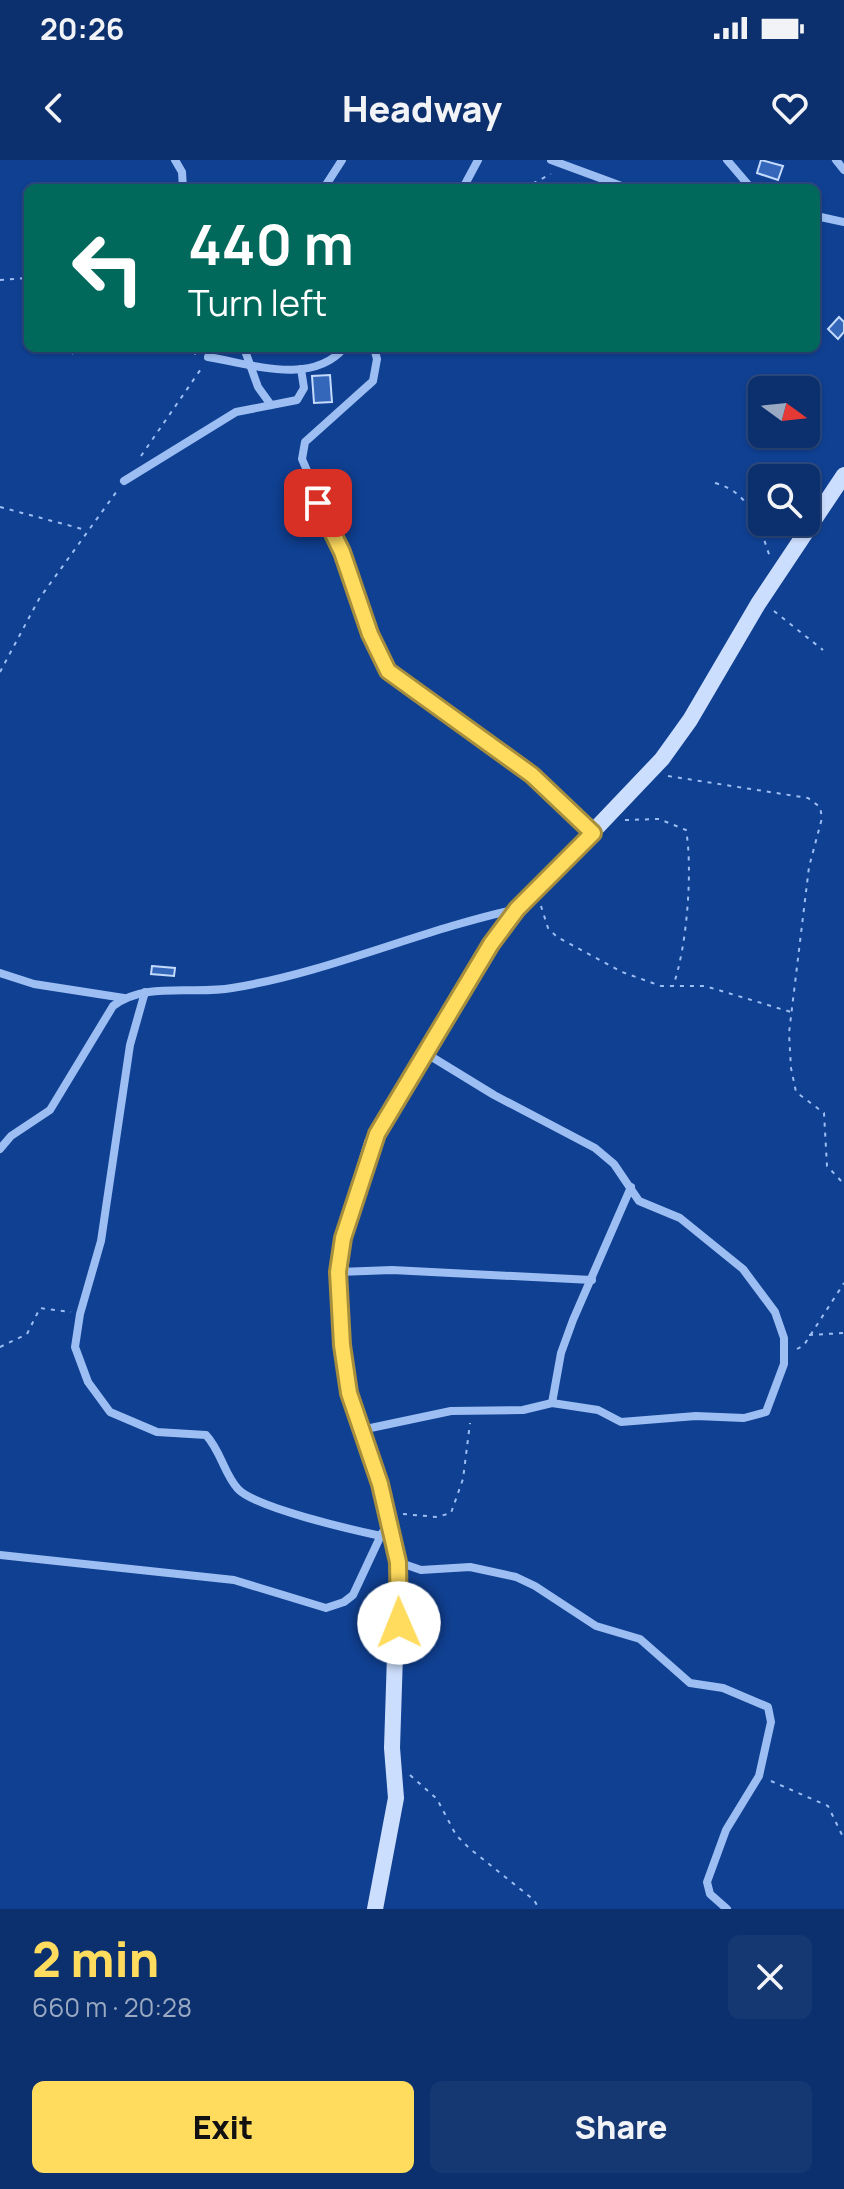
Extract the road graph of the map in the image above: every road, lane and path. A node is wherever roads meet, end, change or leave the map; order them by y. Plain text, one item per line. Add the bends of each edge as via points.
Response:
1 (175, 160) edge
2 (342, 160) edge
3 (478, 160) edge
4 (551, 160) edge
5 (727, 160) edge
6 (836, 160) edge
7 (565, 165) junction
8 (844, 170) edge
9 (183, 184) edge
10 (327, 184) edge
11 (465, 184) edge
12 (531, 184) edge
13 (616, 184) edge
14 (748, 184) edge
15 (820, 217) edge
16 (844, 222) edge
17 (24, 278) edge
18 (0, 280) edge
19 (195, 352) edge
20 (245, 352) edge
21 (340, 352) edge
22 (375, 352) edge
23 (208, 357) junction
24 (248, 364) junction
25 (301, 369) junction
26 (271, 405) junction
27 (139, 460) dead end
28 (844, 475) edge
29 (124, 481) joint
30 (715, 483) dead end
31 (0, 507) edge
32 (87, 530) junction
33 (776, 576) junction
34 (760, 600) junction
35 (823, 650) dead end
36 (0, 672) edge
37 (653, 770) junction
38 (596, 830) junction
39 (541, 885) junction
40 (517, 909) junction
41 (0, 973) edge
42 (672, 987) junction
43 (145, 992) junction
44 (125, 998) junction
45 (791, 1012) junction
46 (427, 1054) junction
47 (0, 1149) edge
48 (844, 1184) edge
49 (631, 1187) junction
50 (338, 1272) junction
51 (592, 1280) junction
52 (844, 1283) edge
53 (80, 1314) junction
54 (844, 1333) edge
55 (807, 1336) junction
56 (0, 1347) edge
57 (785, 1355) junction
58 (552, 1403) junction
59 (471, 1408) junction
60 (361, 1430) junction
61 (386, 1513) junction
62 (381, 1536) junction
63 (0, 1555) edge
64 (398, 1562) junction
65 (393, 1762) junction
66 (759, 1776) junction
67 (844, 1839) edge
68 (375, 1909) edge
69 (539, 1909) edge
70 (727, 1909) edge

1 - 9 street
2 - 10 street
3 - 11 street
4 - 7 street
5 - 14 street
6 - 8 street
7 - 12 path
7 - 13 street
15 - 16 street
17 - 18 path
19 - 23 path
20 - 24 street
21 - 25 street via 329,363
22 - 38 street via 373,381 305,442 302,459 379,658 411,690 532,775
23 - 24 street
23 - 27 path
24 - 25 street
24 - 26 street
25 - 26 street via 302,395
26 - 29 street via 222,418
28 - 33 street
29 - 32 path
30 - 33 path via 735,490 748,504
31 - 32 path
32 - 36 path via 33,608
33 - 34 street
34 - 35 path
34 - 37 street via 690,720
37 - 38 street
37 - 45 path via 684,781 808,798 820,807
38 - 39 street
38 - 42 path via 616,821 659,819 686,830 685,939
39 - 40 street
39 - 42 path via 543,916 557,937 622,972
40 - 43 street via 459,922 336,964 233,988
40 - 46 street
41 - 44 street via 34,984
42 - 45 path via 705,986
43 - 44 street
43 - 53 street via 130,1045 101,1241
44 - 47 street via 113,1006 50,1110
45 - 48 path via 793,1084 800,1097 824,1113 827,1166
46 - 49 street via 595,1148
46 - 50 street via 372,1143
49 - 51 street
49 - 57 street via 639,1201 682,1220 743,1269 780,1322
50 - 51 street
50 - 60 street via 347,1379
51 - 58 street via 561,1353
52 - 55 path
53 - 56 path via 40,1308 27,1334
53 - 62 street via 75,1347 80,1365 110,1412 157,1432 206,1435 235,1486 252,1499
54 - 55 path
55 - 57 path via 804,1345
57 - 58 street via 766,1412 757,1416 621,1422 598,1410
58 - 59 street via 523,1410
59 - 60 street
59 - 61 path via 463,1479 451,1513
60 - 61 street
61 - 62 street
61 - 64 street
62 - 63 street via 353,1595 326,1608 234,1580
64 - 65 street
64 - 66 street via 421,1570 470,1567 516,1577 596,1626 640,1639 690,1683 723,1688 768,1707 771,1722
65 - 68 street via 396,1798
65 - 69 path via 437,1799 463,1842
66 - 67 path via 828,1806
66 - 70 street via 722,1839 707,1882 710,1894

